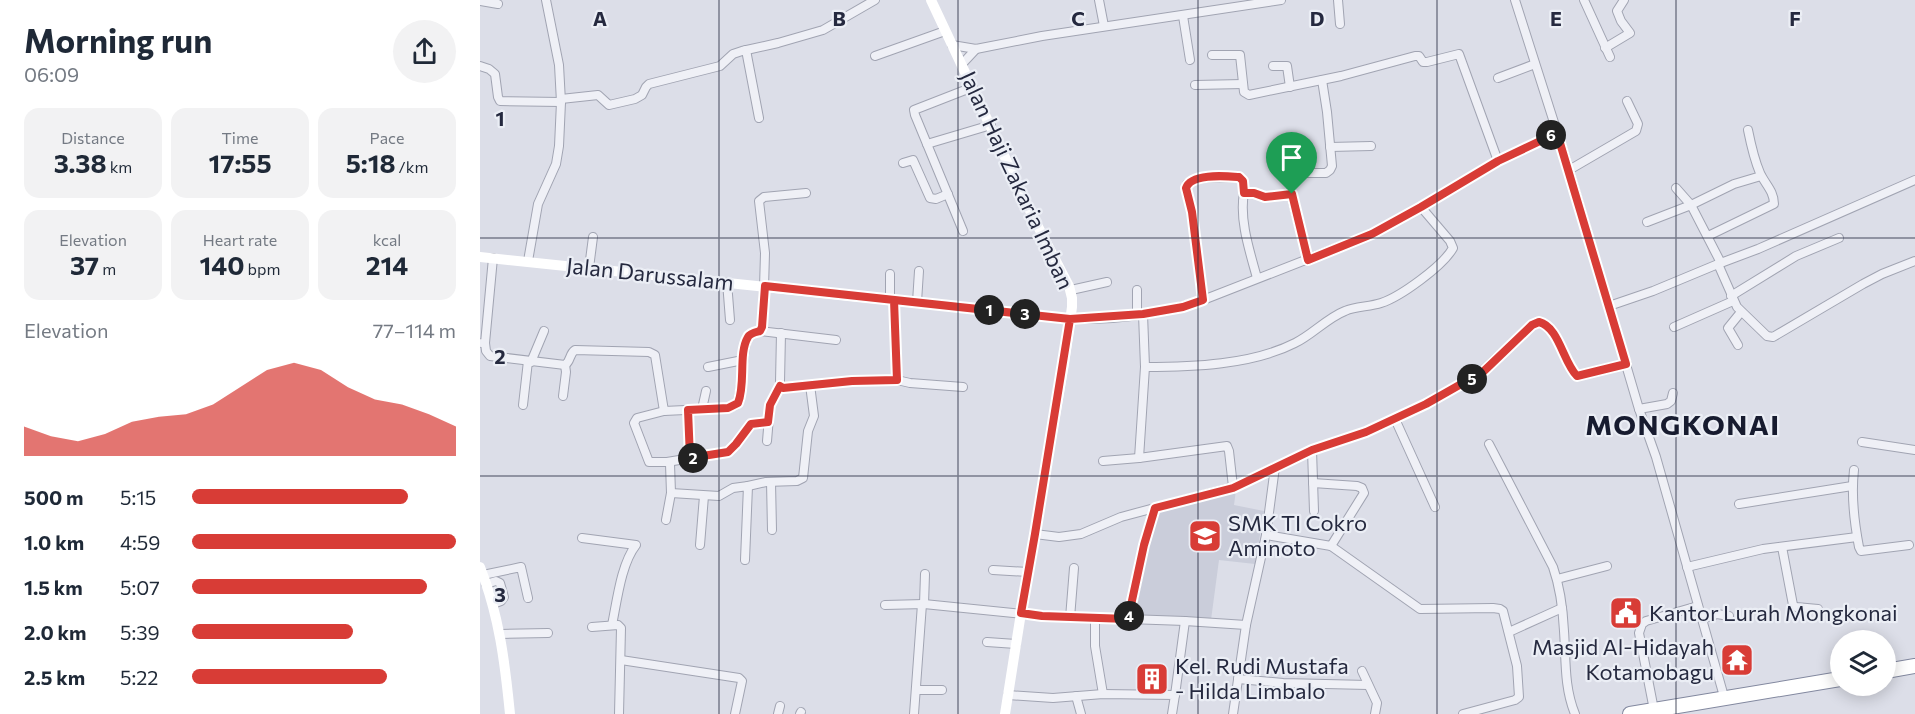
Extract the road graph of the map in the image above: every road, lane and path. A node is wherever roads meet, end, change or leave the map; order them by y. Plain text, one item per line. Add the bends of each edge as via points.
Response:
1 (546, 0) edge
2 (875, 0) edge
3 (930, 0) edge
4 (1099, 0) edge
5 (1281, 0) edge
6 (1338, 0) edge
7 (1515, 0) edge
8 (1584, 0) edge
9 (1624, 0) edge
10 (480, 1) edge
11 (1254, 2) edge
12 (498, 4) dead end
13 (1183, 16) junction
14 (1340, 24) dead end
15 (1104, 26) junction
16 (945, 31) junction
17 (952, 45) junction
18 (1605, 48) junction
19 (976, 49) junction
20 (746, 50) junction
21 (1212, 55) dead end
22 (875, 56) dead end
23 (1610, 57) dead end
24 (1190, 60) dead end
25 (962, 64) junction
26 (1535, 64) junction
27 (480, 66) edge
28 (1273, 66) dead end
29 (1498, 78) dead end
30 (1322, 80) junction
31 (1244, 84) junction
32 (1195, 85) dead end
33 (973, 87) junction
34 (1290, 87) junction
35 (1627, 100) dead end
36 (561, 101) junction
37 (759, 118) dead end
38 (991, 125) junction
39 (1748, 130) dead end
40 (1558, 136) junction
41 (927, 144) junction
42 (1371, 146) dead end
43 (1330, 147) junction
44 (1498, 161) junction
45 (903, 163) dead end
46 (1569, 170) junction
47 (1761, 176) junction
48 (1915, 180) edge
49 (1676, 188) dead end
50 (806, 193) dead end
51 (1244, 193) junction
52 (948, 194) junction
53 (1292, 194) junction
54 (1691, 205) junction
55 (1421, 207) junction
56 (1647, 222) dead end
57 (963, 231) dead end
58 (1708, 236) junction
59 (593, 237) dead end
60 (1839, 238) dead end
61 (480, 257) edge
62 (493, 258) junction
63 (1308, 260) junction
64 (528, 261) junction
65 (1915, 261) edge
66 (1720, 264) junction
67 (589, 268) junction
68 (919, 271) dead end
69 (890, 274) dead end
70 (1257, 278) junction
71 (727, 282) junction
72 (1107, 282) dead end
73 (765, 286) junction
74 (1071, 290) junction
75 (1137, 290) dead end
76 (1732, 298) junction
77 (892, 300) junction
78 (1203, 300) junction
79 (917, 302) junction
80 (1609, 306) junction
81 (1741, 312) junction
82 (1140, 314) junction
83 (1070, 319) junction
84 (730, 320) dead end
85 (1674, 327) dead end
86 (544, 331) dead end
87 (760, 331) junction
88 (781, 333) junction
89 (836, 340) dead end
90 (482, 343) edge
91 (1738, 345) dead end
92 (743, 360) junction
93 (529, 362) junction
94 (1626, 364) junction
95 (565, 365) junction
96 (708, 367) dead end
97 (1145, 367) junction
98 (897, 380) junction
99 (810, 385) junction
100 (780, 386) junction
101 (963, 387) dead end
102 (706, 391) dead end
103 (1673, 393) dead end
104 (563, 396) dead end
105 (523, 405) dead end
106 (702, 409) junction
107 (1639, 409) junction
108 (688, 410) junction
109 (664, 411) junction
110 (1395, 419) junction
111 (768, 422) junction
112 (767, 441) dead end
113 (1862, 442) dead end
114 (1489, 444) dead end
115 (1312, 450) junction
116 (1915, 450) edge
117 (690, 458) junction
118 (1139, 458) junction
119 (1103, 461) dead end
120 (667, 462) junction
121 (1275, 467) junction
122 (1854, 470) dead end
123 (771, 482) junction
124 (1313, 483) junction
125 (748, 486) junction
126 (1852, 486) junction
127 (1233, 488) junction
128 (671, 493) junction
129 (704, 495) junction
130 (1739, 504) dead end
131 (1435, 507) dead end
132 (1155, 508) junction
133 (1314, 512) dead end
134 (666, 520) dead end
135 (772, 530) dead end
136 (1035, 534) junction
137 (1266, 535) junction
138 (1857, 537) junction
139 (582, 538) dead end
140 (700, 545) dead end
141 (1909, 545) dead end
142 (1331, 546) junction
143 (1782, 547) junction
144 (746, 560) dead end
145 (1607, 566) dead end
146 (1687, 567) junction
147 (1074, 568) dead end
148 (993, 570) dead end
149 (1028, 572) junction
150 (925, 574) dead end
151 (483, 575) edge
152 (1557, 579) junction
153 (528, 598) dead end
154 (923, 604) junction
155 (885, 605) dead end
156 (1698, 606) junction
157 (1562, 608) junction
158 (1818, 609) dead end
159 (1021, 613) junction
160 (1729, 616) dead end
161 (1070, 618) junction
162 (1095, 618) junction
163 (1128, 619) junction
164 (1702, 619) junction
165 (1185, 621) junction
166 (1246, 625) junction
167 (612, 626) junction
168 (592, 627) dead end
169 (1509, 632) junction
170 (548, 633) dead end
171 (500, 634) junction
172 (987, 642) dead end
173 (1016, 644) junction
174 (621, 660) junction
175 (1915, 666) edge
176 (1896, 669) edge
177 (1362, 671) dead end
178 (1915, 673) edge
179 (1896, 676) edge
180 (1238, 679) junction
181 (1830, 681) edge
182 (1368, 685) junction
183 (1830, 686) edge
184 (916, 690) junction
185 (942, 690) dead end
186 (1103, 694) junction
187 (1008, 695) junction
188 (1175, 695) junction
189 (1076, 696) junction
190 (1725, 702) junction
191 (1654, 710) junction
192 (510, 714) edge
193 (619, 714) edge
194 (735, 714) edge
195 (914, 714) edge
196 (1005, 714) edge
197 (1081, 714) edge
198 (1172, 714) edge
199 (1233, 714) edge
200 (1375, 714) edge
201 (1463, 714) edge
202 (1575, 714) edge
203 (1630, 714) edge
204 (1671, 714) edge

1 - 36 street via 559,65
2 - 20 street via 813,34
3 - 16 main road, Jalan Haji Zakaria Imban
4 - 15 street
5 - 11 street
6 - 14 street
7 - 26 street
8 - 18 street
9 - 18 street via 1617,11 1630,33
10 - 12 street
11 - 13 street
13 - 15 street
13 - 24 street
15 - 19 street
16 - 17 main road, Jalan Haji Zakaria Imban
16 - 22 street
17 - 19 street
17 - 25 main road, Jalan Haji Zakaria Imban
18 - 23 street
19 - 25 street
20 - 36 street via 733,54 714,69 649,84 639,97 624,103 609,105 598,95
20 - 37 street
21 - 31 street via 1240,55
25 - 33 main road, Jalan Haji Zakaria Imban
26 - 29 street
26 - 40 street
27 - 36 street via 495,74 500,101
28 - 34 street via 1287,66
30 - 34 street
30 - 43 street
30 - 44 street via 1415,56 1426,63 1459,54
31 - 32 street
31 - 34 street via 1244,92 1249,94
33 - 38 main road, Jalan Haji Zakaria Imban
33 - 41 street via 914,110
35 - 46 street via 1638,124 1636,131
36 - 64 street via 558,158 538,204
38 - 41 street
38 - 74 main road, Jalan Haji Zakaria Imban
39 - 47 street
40 - 44 street
40 - 46 street
41 - 52 street
42 - 43 street
43 - 53 street via 1330,170 1322,174 1295,173
44 - 55 street
45 - 52 street via 913,160 930,198
46 - 80 street
47 - 54 street
47 - 58 street via 1773,194 1774,204
48 - 66 street
49 - 54 street
50 - 73 street via 764,197 759,201
51 - 53 street via 1265,197
51 - 70 street via 1245,225
51 - 78 street via 1239,177 1198,178 1187,184
52 - 57 street
53 - 63 street
54 - 56 street
54 - 58 street
55 - 63 street via 1372,234
55 - 97 street via 1453,248 1422,278 1391,299 1342,312 1293,344 1259,355 1203,365
58 - 66 street
59 - 67 street
60 - 76 street via 1796,256
61 - 62 main road, Jalan Darussalam
62 - 64 main road, Jalan Darussalam
62 - 90 street
63 - 70 street
64 - 67 main road, Jalan Darussalam
65 - 81 street via 1863,284 1773,337
66 - 76 street
66 - 80 street
67 - 71 main road, Jalan Darussalam
68 - 79 street
69 - 77 street
70 - 78 street
71 - 73 main road, Jalan Darussalam
71 - 84 street
72 - 74 street
73 - 77 main road, Jalan Darussalam
73 - 87 street
74 - 83 main road, Jalan Haji Zakaria Imban
75 - 82 street
76 - 81 street
76 - 85 street
77 - 79 main road, Jalan Darussalam
77 - 98 street
78 - 82 street
79 - 83 main road, Jalan Darussalam
80 - 94 street
81 - 91 street via 1728,328
82 - 83 street
82 - 97 street
83 - 136 main road, Jalan Haji Zakaria Imban
86 - 93 street
87 - 88 street
87 - 92 street via 749,335
88 - 89 street
88 - 100 street
90 - 93 street via 490,356
92 - 96 street
92 - 106 street via 736,405
93 - 95 street
93 - 105 street
94 - 107 street
94 - 110 street via 1577,376 1553,333 1539,322 1478,375
95 - 104 street
95 - 109 street via 575,350 653,353
97 - 118 street
98 - 99 street
98 - 101 street
99 - 100 street
99 - 123 street via 814,416 808,431 803,478 797,482
100 - 111 street via 770,405
102 - 106 street
103 - 107 street via 1666,405
106 - 108 street
107 - 146 street
108 - 109 street
108 - 117 street
109 - 120 street via 637,418 634,423 649,462
110 - 115 street
110 - 131 street
111 - 112 street
111 - 117 street via 751,424 728,452
113 - 116 street
114 - 152 street via 1549,556
115 - 121 street
115 - 124 street
117 - 120 street
118 - 119 street
118 - 127 street via 1227,446
120 - 128 street via 672,473
121 - 127 street
121 - 137 street
122 - 126 street
123 - 125 street
123 - 135 street
124 - 133 street
124 - 142 street via 1357,486 1364,493
125 - 129 street via 719,496
125 - 144 street
126 - 130 street
126 - 138 street
127 - 132 street
128 - 129 street
128 - 134 street
129 - 140 street
132 - 136 street via 1072,536
132 - 163 street
136 - 149 main road, Jalan Haji Zakaria Imban
137 - 142 street
137 - 166 street
138 - 141 street via 1861,551 1865,552
138 - 143 street
139 - 167 street via 636,545 623,575
142 - 169 street via 1417,607 1500,609
143 - 146 street
143 - 158 street via 1793,605
145 - 152 street
146 - 156 street
147 - 161 street
148 - 149 street
149 - 159 main road, Jalan Haji Zakaria Imban
150 - 154 street
151 - 153 street via 520,567
151 - 171 main road
152 - 157 street
154 - 155 street
154 - 159 street
154 - 184 street
156 - 164 street
156 - 191 street via 1646,621 1639,628
157 - 169 street
157 - 202 street via 1568,692
159 - 161 street
159 - 173 main road, Jalan Haji Zakaria Imban
160 - 164 street via 1717,614
161 - 162 street
162 - 163 street
162 - 186 street
163 - 165 street
164 - 190 street
165 - 166 street
165 - 188 street
166 - 180 street
167 - 168 street
167 - 174 street via 622,629
169 - 201 street via 1519,697
170 - 171 street
171 - 192 main road
172 - 173 street
173 - 187 main road, Jalan Haji Zakaria Imban
174 - 193 street
174 - 194 street via 739,678 742,681
175 - 176 highway
177 - 182 street
178 - 179 highway
180 - 182 street
180 - 199 street
181 - 190 highway
182 - 200 street via 1377,703
183 - 190 highway
184 - 185 street
184 - 195 street
186 - 188 street
186 - 189 street
187 - 189 street
187 - 196 main road, Jalan Haji Zakaria Imban
188 - 198 street
189 - 197 street
190 - 191 highway
190 - 204 highway
191 - 203 highway

